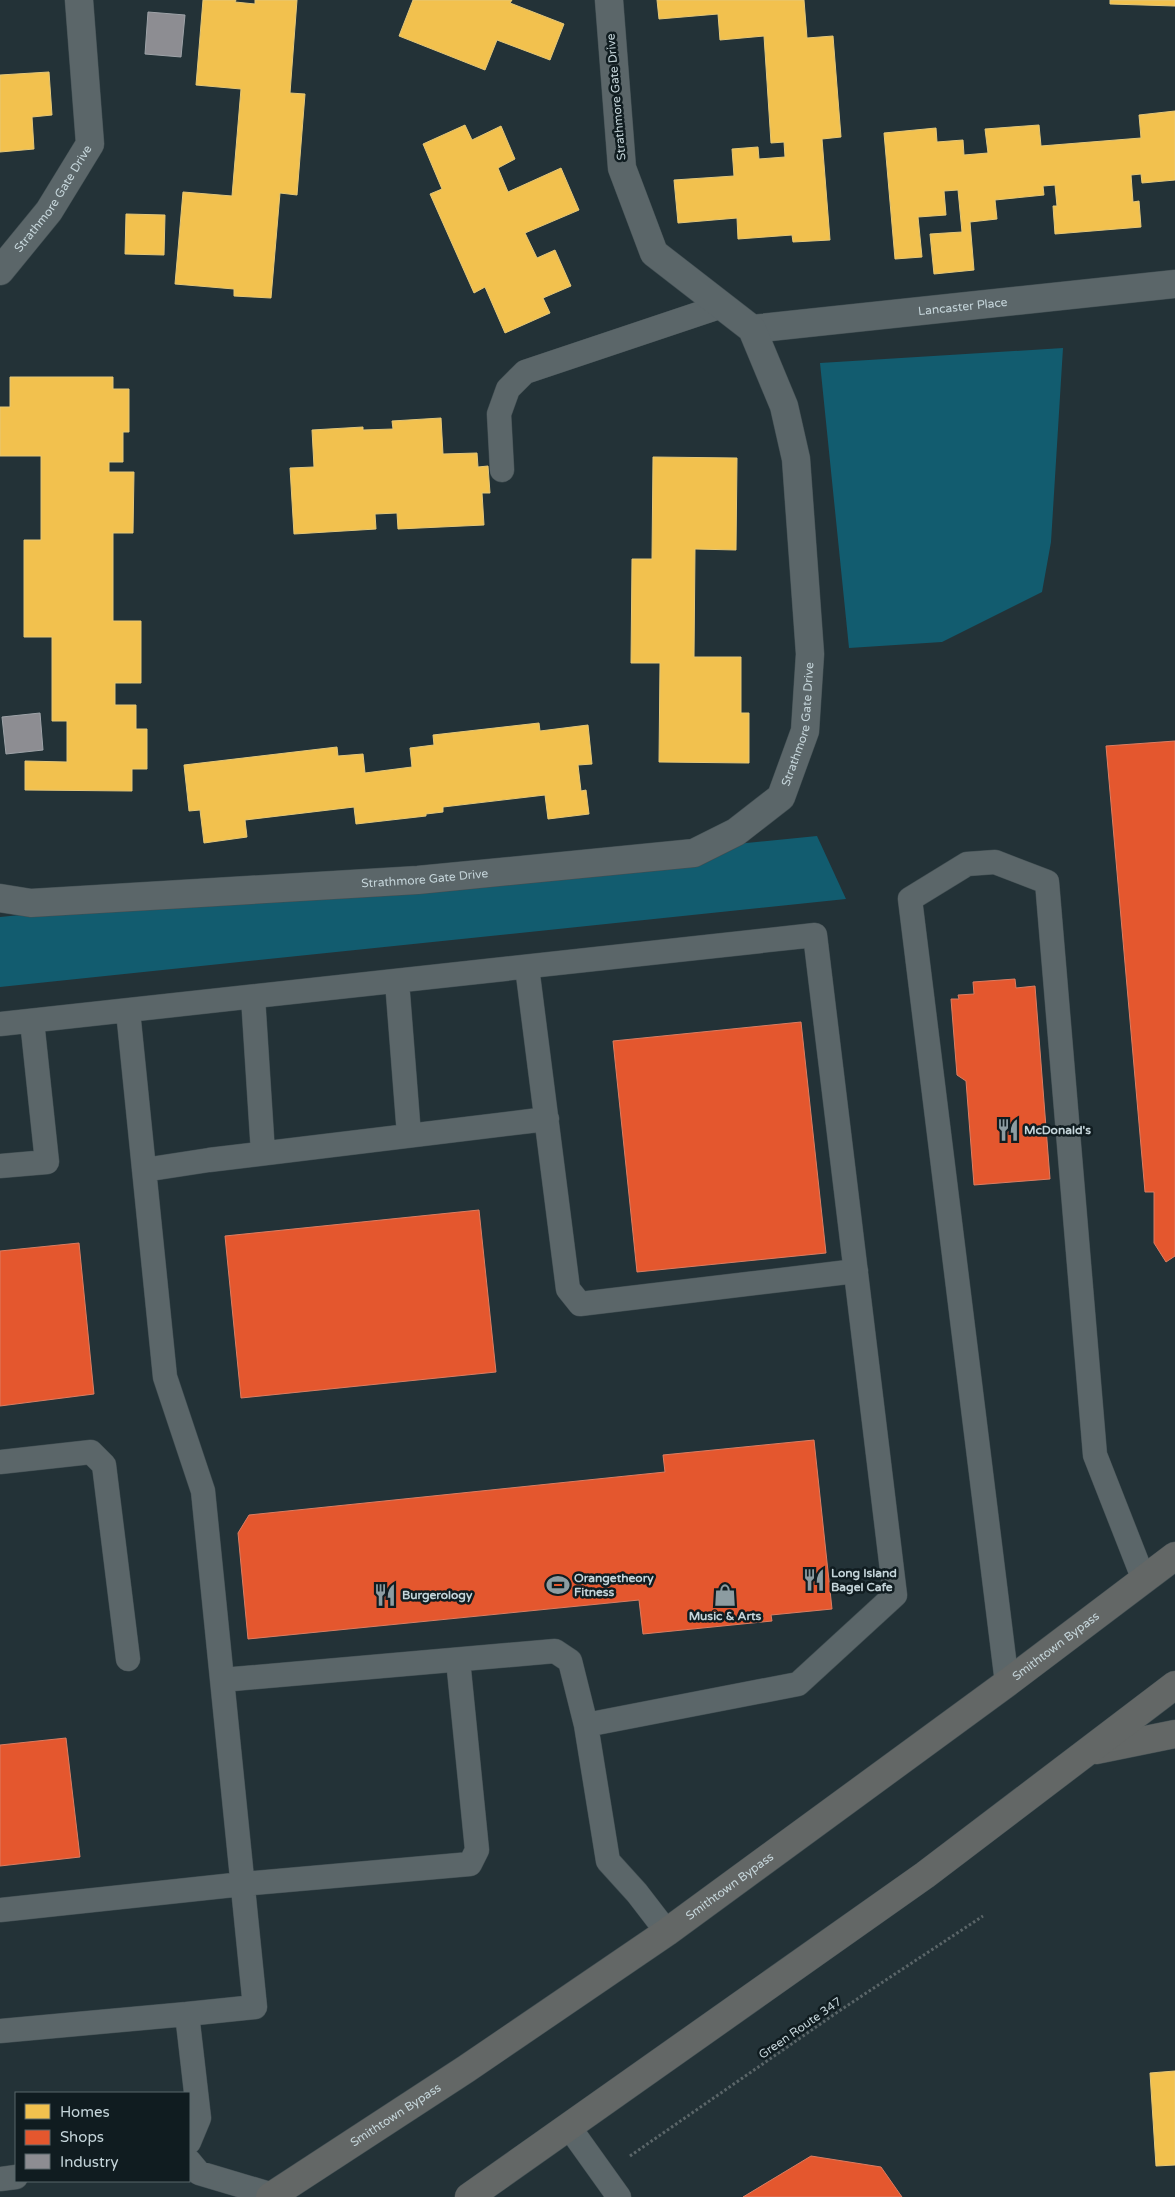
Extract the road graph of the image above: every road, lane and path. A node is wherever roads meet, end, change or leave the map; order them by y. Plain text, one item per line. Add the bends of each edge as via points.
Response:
1 (79, 0) edge
2 (609, 0) edge
3 (0, 271) edge
4 (1175, 284) edge
5 (722, 306) junction
6 (752, 329) junction
7 (502, 470) dead end
8 (0, 898) edge
9 (527, 967) junction
10 (397, 981) junction
11 (253, 998) junction
12 (128, 1011) junction
13 (32, 1021) junction
14 (0, 1024) edge
15 (547, 1119) junction
16 (409, 1136) junction
17 (263, 1153) junction
18 (0, 1166) edge
19 (144, 1170) junction
20 (856, 1271) junction
21 (0, 1462) edge
22 (1175, 1556) edge
23 (1144, 1580) junction
24 (128, 1659) dead end
25 (458, 1660) junction
26 (222, 1680) junction
27 (1007, 1684) junction
28 (1175, 1684) edge
29 (586, 1725) junction
30 (1175, 1734) edge
31 (1089, 1752) junction
32 (243, 1884) junction
33 (0, 1910) edge
34 (983, 1916) dead end
35 (667, 1932) junction
36 (187, 2014) junction
37 (0, 2031) edge
38 (570, 2128) junction
39 (190, 2140) edge
40 (630, 2157) dead end
41 (190, 2162) edge
42 (15, 2177) edge
43 (0, 2179) edge
44 (271, 2196) edge
45 (469, 2197) edge
46 (620, 2197) edge

1 - 3 street, Strathmore Gate Drive via 90,144 49,212
2 - 5 street, Strathmore Gate Drive via 622,168 654,253
4 - 6 street, Lancaster Place
5 - 6 street, Strathmore Gate Drive
5 - 7 lane via 525,372 508,389 499,414
6 - 8 street, Strathmore Gate Drive via 784,406 796,459 810,654 805,731 781,797 736,832 694,853 418,880 31,903
9 - 10 lane
9 - 15 lane
9 - 20 lane via 815,935
10 - 11 lane
10 - 16 lane
11 - 12 lane
11 - 17 lane
12 - 13 lane
12 - 19 lane
13 - 14 lane
13 - 18 lane via 47,1162
15 - 16 lane
15 - 20 lane via 568,1289 580,1304
16 - 17 lane
17 - 19 lane
19 - 26 lane via 165,1377 203,1491
20 - 29 lane via 895,1594 798,1684
21 - 24 lane via 91,1452 104,1465
22 - 23 highway, Smithtown Bypass
23 - 27 highway, Smithtown Bypass
23 - 27 lane via 1095,1455 1048,882 995,862 966,864 910,899
25 - 26 lane
25 - 29 lane via 555,1651 570,1660
25 - 32 lane via 477,1850 470,1864
26 - 32 lane
27 - 35 highway, Smithtown Bypass
28 - 31 highway
29 - 35 lane via 608,1861
30 - 31 highway
31 - 38 highway via 925,1875
32 - 33 lane
32 - 36 lane via 255,2007
34 - 40 path, Green Route 347 via 842,2009
35 - 44 highway, Smithtown Bypass
36 - 37 lane
36 - 39 lane via 199,2118
38 - 45 highway
38 - 46 lane
41 - 44 lane via 199,2172
42 - 43 lane

